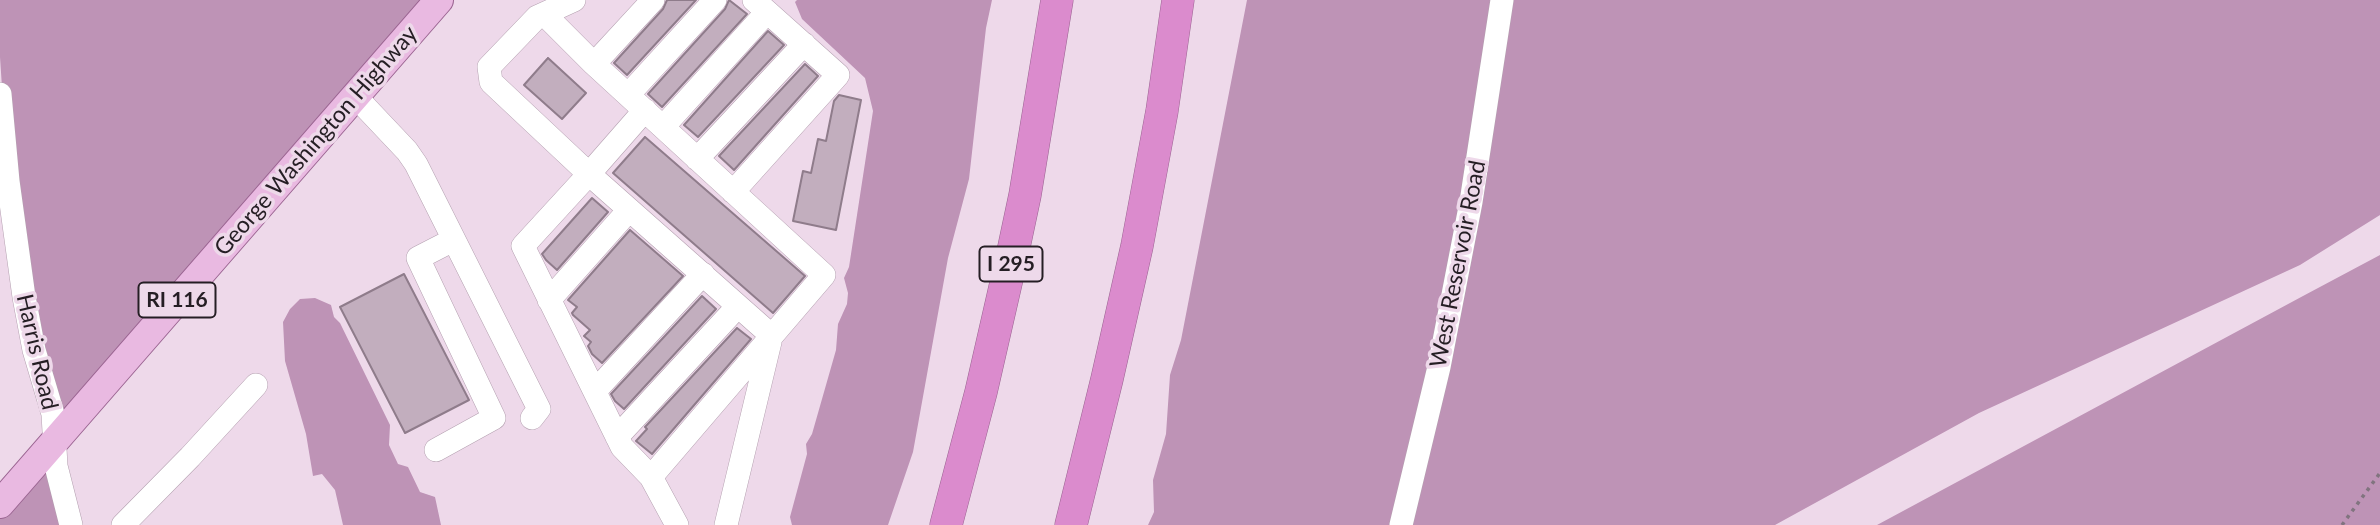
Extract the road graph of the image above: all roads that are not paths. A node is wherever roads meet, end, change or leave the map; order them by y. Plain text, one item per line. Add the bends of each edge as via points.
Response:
1 (439, 0) edge
2 (574, 0) edge
3 (653, 0) edge
4 (715, 0) edge
5 (1058, 0) edge
6 (1178, 0) edge
7 (1502, 0) edge
8 (760, 6) edge
9 (544, 14) junction
10 (804, 44) junction
11 (594, 64) junction
12 (0, 94) edge
13 (355, 96) junction
14 (637, 103) junction
15 (663, 127) junction
16 (697, 159) junction
17 (589, 174) junction
18 (733, 192) junction
19 (629, 210) junction
20 (453, 240) junction
21 (703, 274) junction
22 (549, 300) junction
23 (738, 306) junction
24 (772, 336) junction
25 (256, 385) dead end
26 (595, 391) junction
27 (532, 418) dead end
28 (617, 437) junction
29 (54, 441) junction
30 (436, 450) dead end
31 (651, 477) junction
32 (0, 504) edge
33 (71, 525) edge
34 (123, 525) edge
35 (677, 525) edge
36 (726, 525) edge
37 (946, 525) edge
38 (1071, 525) edge
39 (1401, 525) edge

1 - 13 main road, George Washington Highway / RI 116
2 - 9 street
3 - 11 street
4 - 14 street
5 - 37 highway, I 295 via 1012,261
6 - 38 highway via 1137,246
7 - 39 street, West Reservoir Road via 1471,202 1439,367
8 - 10 street
8 - 15 street
9 - 11 street
9 - 17 street via 489,67 491,82
10 - 16 street
10 - 18 street via 838,75
11 - 14 street
12 - 29 street, Harris Road via 24,297 52,414
13 - 20 street via 416,164
13 - 29 main road, George Washington Highway / RI 116
14 - 15 street
14 - 17 street
15 - 16 street
16 - 18 street
17 - 19 street
17 - 22 street via 523,246
18 - 24 street via 824,275
19 - 21 street
19 - 22 street
20 - 27 street via 539,409
20 - 30 street via 418,258 494,418
21 - 23 street
21 - 26 street
22 - 26 street
23 - 24 street
23 - 28 street
24 - 31 street
24 - 36 street
25 - 34 street
26 - 28 street
28 - 31 street
29 - 32 main road, George Washington Highway / RI 116
29 - 33 street, Harris Road
31 - 35 street

